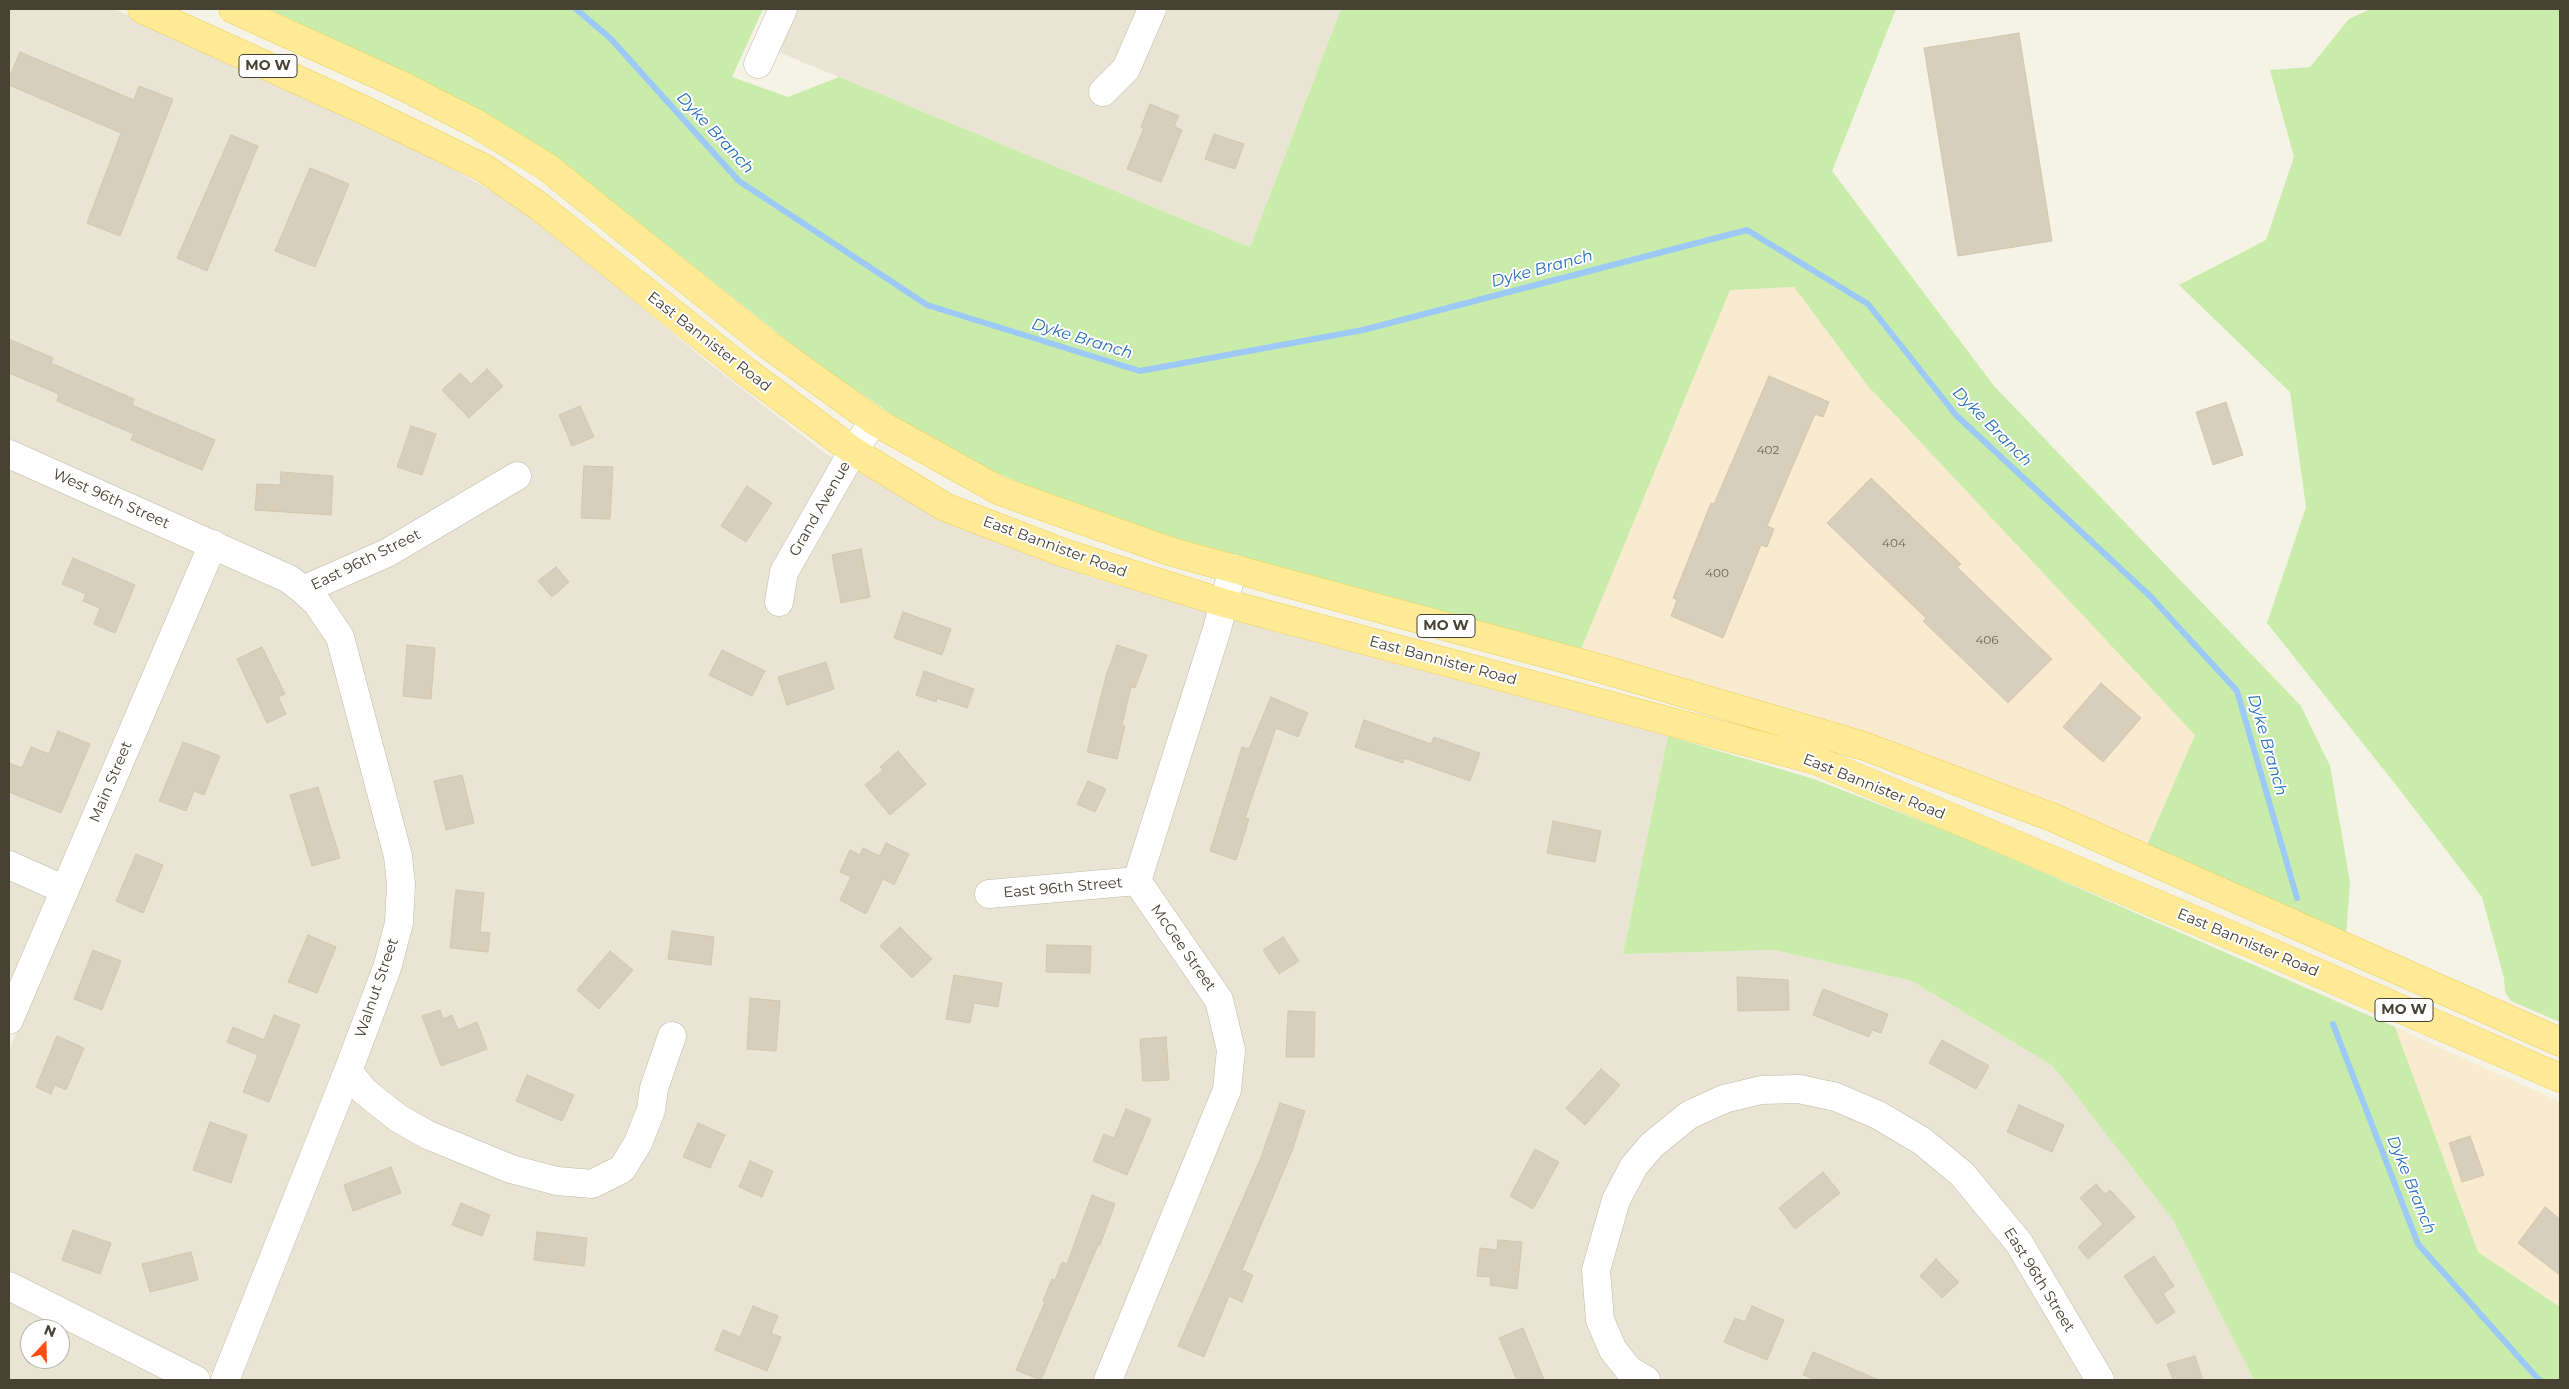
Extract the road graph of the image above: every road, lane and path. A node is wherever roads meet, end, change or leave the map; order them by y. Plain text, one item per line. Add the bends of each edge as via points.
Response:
1 (142, 9) edge
2 (233, 9) edge
3 (783, 9) edge
4 (1152, 9) edge
5 (758, 64) dead end
6 (1103, 92) dead end
7 (874, 421) junction
8 (853, 451) junction
9 (9, 454) edge
10 (516, 476) dead end
11 (213, 544) junction
12 (1233, 568) junction
13 (304, 590) junction
14 (779, 602) dead end
15 (1224, 603) junction
16 (9, 865) edge
17 (1138, 881) junction
18 (65, 890) junction
19 (989, 894) dead end
20 (9, 1020) edge
21 (672, 1036) dead end
22 (2560, 1042) edge
23 (348, 1071) junction
24 (2560, 1078) edge
25 (9, 1286) edge
26 (186, 1378) edge
27 (225, 1380) edge
28 (1108, 1380) edge
29 (1646, 1380) edge
30 (2100, 1380) edge

1 - 8 main road, East Bannister Road / MO W via 484,168 540,207 744,370
2 - 7 main road, East Bannister Road / MO W via 402,86 475,123 547,168 767,344
3 - 5 street
4 - 6 street via 1126,69
7 - 8 street, Grand Avenue
7 - 12 main road, East Bannister Road / MO W via 1000,491 1172,552
8 - 14 street, Grand Avenue via 784,572
8 - 15 main road, East Bannister Road / MO W via 945,507 1064,553
9 - 11 street, West 96th Street
10 - 13 street, East 96th Street via 387,553
11 - 13 street, East 96th Street
11 - 18 street, Main Street
12 - 15 street
12 - 22 main road, East Bannister Road / MO W via 1595,667 1864,746 2054,818
13 - 23 street, Walnut Street via 340,637 400,874 398,923 387,968
15 - 17 street
15 - 24 main road, East Bannister Road / MO W via 1815,760
16 - 18 street
17 - 19 street, East 96th Street
17 - 28 street, McGee Street via 1219,1000 1231,1050 1227,1090
18 - 20 street, Main Street
21 - 23 street via 654,1088 652,1110 638,1143 622,1169 592,1184 557,1181 511,1169 428,1135 398,1118 364,1091
23 - 27 street, Walnut Street
25 - 26 street
29 - 30 street, East 96th Street via 1629,1370 1613,1350 1600,1320 1596,1270 1616,1200 1634,1166 1652,1144 1689,1115 1724,1099 1761,1090 1799,1089 1836,1097 1878,1114 1922,1141 1962,1174 2019,1243

